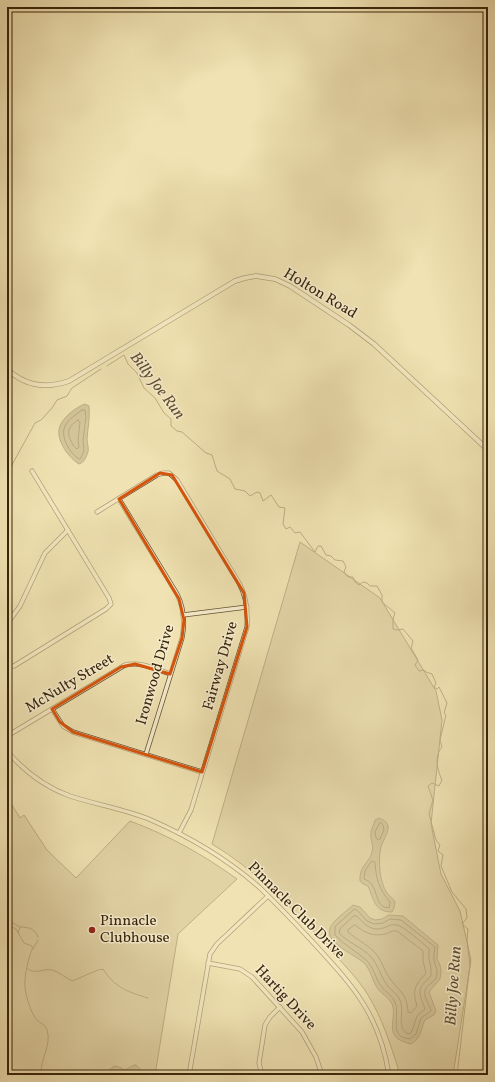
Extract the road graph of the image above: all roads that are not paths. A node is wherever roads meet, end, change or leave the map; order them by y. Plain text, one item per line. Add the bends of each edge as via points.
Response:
1 (7, 369) edge
2 (488, 450) edge
3 (32, 471) dead end
4 (119, 499) junction
5 (97, 512) dead end
6 (68, 530) junction
7 (247, 607) junction
8 (183, 615) junction
9 (7, 624) edge
10 (7, 667) edge
11 (170, 674) junction
12 (52, 709) junction
13 (7, 736) edge
14 (7, 751) edge
15 (146, 754) junction
16 (202, 772) junction
17 (179, 833) junction
18 (268, 896) junction
19 (208, 963) junction
20 (280, 1007) junction
21 (189, 1075) edge
22 (262, 1075) edge
23 (322, 1075) edge
24 (389, 1075) edge

1 - 2 street, Holton Road via 20,380 34,385 54,385 69,381 235,281 256,276 267,277 290,286 366,337
3 - 6 street
4 - 5 street
4 - 7 street, Fairway Drive via 157,475 169,473 175,477 239,583
4 - 8 street, Ironwood Drive via 177,594
6 - 9 street via 45,553 20,606
6 - 10 street via 109,598 110,606 14,666
7 - 8 street
7 - 16 street, Fairway Drive via 247,627
8 - 11 street, Ironwood Drive via 183,633
11 - 12 street, McNulty Street via 141,665 127,665
11 - 15 street, Ironwood Drive
12 - 13 street, McNulty Street
12 - 15 street via 63,726 73,732
14 - 17 street, Pinnacle Club Drive via 39,781 60,792 120,809
15 - 16 street
16 - 17 street, Fairway Drive via 191,810
17 - 18 street, Pinnacle Club Drive via 234,867
18 - 19 street via 217,944 210,954
18 - 24 street, Pinnacle Club Drive via 356,990 379,1033
19 - 20 street, Hartig Drive via 248,973
19 - 21 street
20 - 22 street via 265,1025 259,1063
20 - 23 street, Hartig Drive via 308,1040

